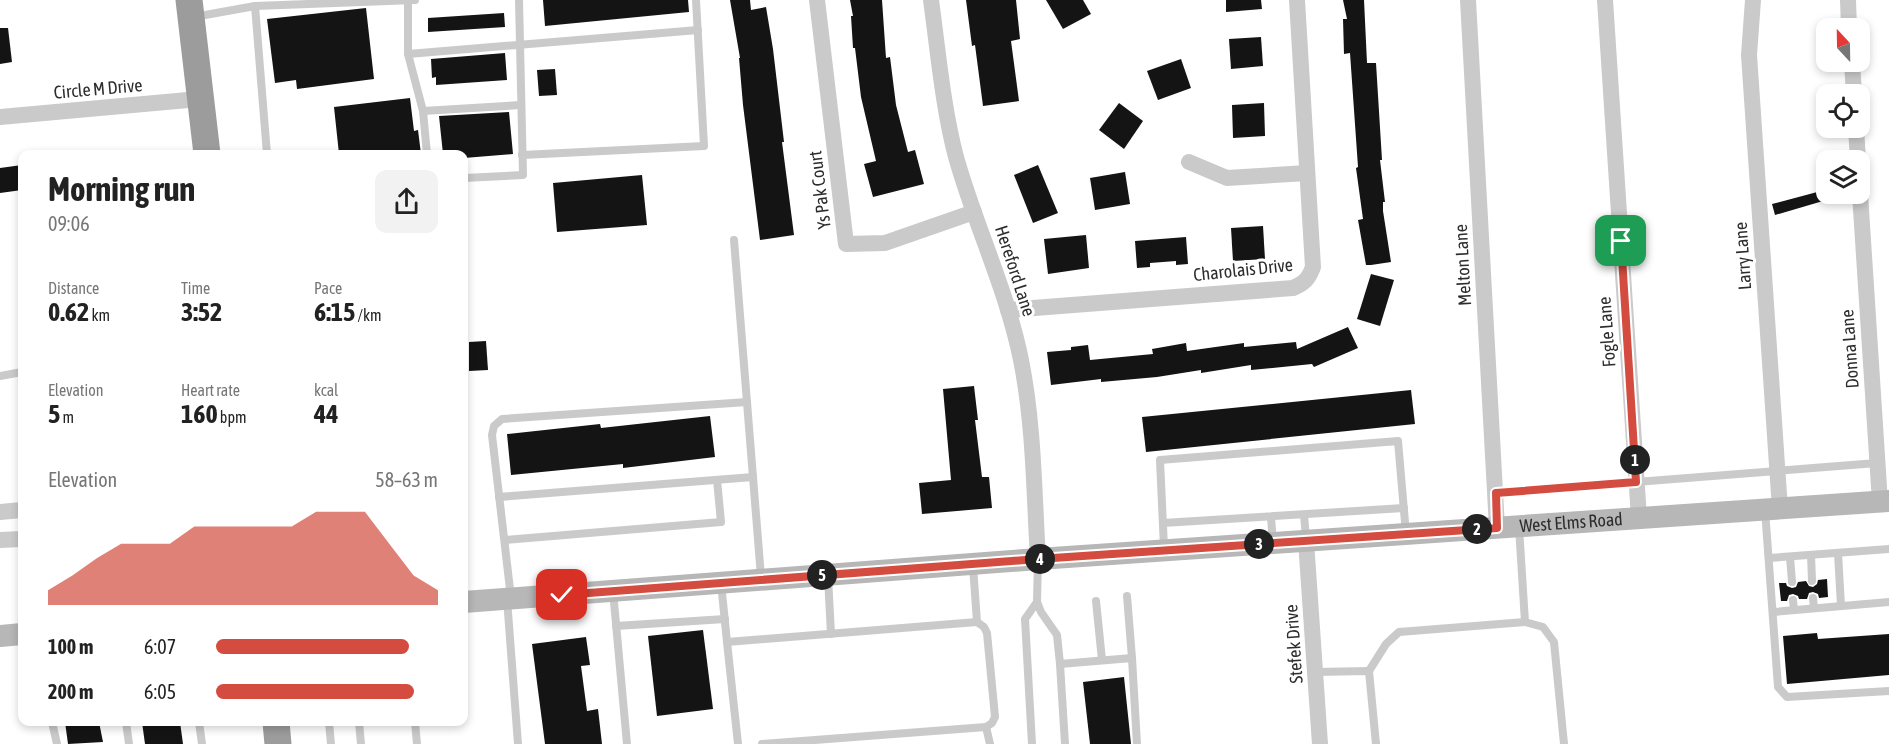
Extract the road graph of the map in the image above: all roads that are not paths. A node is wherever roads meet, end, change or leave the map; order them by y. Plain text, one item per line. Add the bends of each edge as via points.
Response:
1 (415, 0) edge
2 (519, 0) edge
3 (696, 0) edge
4 (817, 0) edge
5 (931, 0) edge
6 (1297, 0) edge
7 (1468, 0) edge
8 (1605, 0) edge
9 (1754, 0) edge
10 (1848, 0) edge
11 (408, 1) edge
12 (255, 6) junction
13 (190, 9) edge
14 (1849, 18) edge
15 (698, 30) junction
16 (519, 43) junction
17 (408, 54) junction
18 (200, 99) junction
19 (521, 105) junction
20 (423, 111) junction
21 (0, 117) edge
22 (206, 150) edge
23 (267, 150) edge
24 (427, 150) edge
25 (522, 155) junction
26 (1189, 162) dead end
27 (1307, 173) junction
28 (468, 178) edge
29 (1861, 204) edge
30 (974, 212) junction
31 (734, 240) dead end
32 (1008, 310) junction
33 (18, 373) edge
34 (0, 376) edge
35 (747, 402) junction
36 (1877, 463) junction
37 (1778, 471) junction
38 (753, 477) junction
39 (717, 480) junction
40 (1636, 482) junction
41 (1496, 493) junction
42 (499, 497) junction
43 (1884, 502) edge
44 (1404, 508) junction
45 (1773, 509) junction
46 (18, 510) edge
47 (0, 512) edge
48 (1304, 515) junction
49 (1271, 517) junction
50 (1639, 519) junction
51 (1163, 523) junction
52 (1508, 527) junction
53 (1406, 534) junction
54 (18, 539) edge
55 (0, 540) edge
56 (505, 540) junction
57 (1306, 541) junction
58 (1273, 543) junction
59 (1889, 549) edge
60 (1164, 551) junction
61 (1838, 553) junction
62 (1811, 555) junction
63 (1790, 557) junction
64 (1769, 558) junction
65 (1038, 559) junction
66 (973, 564) junction
67 (828, 574) junction
68 (761, 580) junction
69 (1812, 580) dead end
70 (1792, 582) dead end
71 (721, 583) junction
72 (613, 591) junction
73 (1127, 596) dead end
74 (1813, 598) dead end
75 (509, 599) junction
76 (1793, 600) dead end
77 (1096, 601) dead end
78 (468, 602) edge
79 (1037, 602) junction
80 (1889, 602) edge
81 (1841, 606) junction
82 (1814, 608) junction
83 (1794, 610) junction
84 (1773, 612) junction
85 (725, 620) junction
86 (977, 622) junction
87 (1525, 622) junction
88 (616, 626) junction
89 (18, 634) edge
90 (831, 634) junction
91 (0, 636) edge
92 (727, 642) junction
93 (1132, 658) junction
94 (1102, 660) junction
95 (1060, 664) junction
96 (1369, 671) junction
97 (1315, 672) junction
98 (1889, 690) edge
99 (53, 726) edge
100 (127, 726) edge
101 (199, 726) edge
102 (276, 726) edge
103 (329, 726) edge
104 (359, 726) edge
105 (415, 726) edge
106 (986, 727) junction
107 (57, 744) edge
108 (129, 744) edge
109 (202, 744) edge
110 (278, 744) edge
111 (331, 744) edge
112 (361, 744) edge
113 (417, 744) edge
114 (518, 744) edge
115 (627, 744) edge
116 (738, 744) edge
117 (762, 744) edge
118 (990, 744) edge
119 (1032, 744) edge
120 (1065, 744) edge
121 (1137, 744) edge
122 (1320, 744) edge
123 (1376, 744) edge
124 (1564, 744) edge

1 - 11 lane
2 - 16 lane
3 - 15 lane
4 - 30 street, Ys Pak Court via 846,244 885,243
5 - 30 street, Hereford Lane via 956,156
6 - 27 street, Charolais Drive
7 - 41 street, Melton Lane
8 - 40 street, Fogle Lane
9 - 37 street, Larry Lane via 1749,55
10 - 14 street
11 - 12 lane
11 - 17 lane
12 - 13 lane
12 - 23 lane
13 - 18 highway
15 - 16 lane
15 - 25 lane via 704,146
16 - 17 lane
16 - 19 lane
17 - 20 lane
18 - 21 street, Circle M Drive
18 - 22 highway
19 - 20 lane
19 - 25 lane
20 - 24 lane
25 - 28 lane via 523,175
26 - 27 street via 1227,178
27 - 32 street, Charolais Drive via 1313,267 1302,284 1293,288
29 - 36 street, Donna Lane
30 - 32 street, Hereford Lane
31 - 35 lane
32 - 65 street, Hereford Lane via 1028,407
33 - 34 lane
35 - 38 lane
35 - 42 lane via 502,419 494,426 492,435
36 - 37 lane
36 - 43 street, Donna Lane
37 - 40 lane
37 - 45 street, Larry Lane
38 - 39 lane
38 - 68 lane
39 - 42 lane
39 - 56 lane via 721,522
40 - 41 lane
40 - 50 street, Fogle Lane
41 - 52 street, Melton Lane
42 - 56 lane
43 - 45 main road, West Elms Road
44 - 48 lane
44 - 51 lane via 1398,441 1160,460
44 - 53 lane
45 - 50 main road, West Elms Road
45 - 64 lane
46 - 47 street
48 - 49 lane
48 - 57 lane
49 - 51 lane
49 - 58 lane
50 - 52 main road, West Elms Road
51 - 60 lane
52 - 53 main road, West Elms Road
52 - 87 lane
53 - 57 main road, West Elms Road
54 - 55 street
56 - 75 lane
57 - 58 main road, West Elms Road
57 - 97 street, Stefek Drive
58 - 60 main road, West Elms Road
59 - 61 lane
60 - 65 main road, West Elms Road
61 - 62 lane
61 - 81 lane
62 - 63 lane
62 - 69 lane
63 - 64 lane
63 - 70 lane
64 - 84 lane
65 - 66 main road, West Elms Road
65 - 79 lane
66 - 67 main road, West Elms Road
66 - 86 lane
67 - 68 main road, West Elms Road
67 - 90 lane
68 - 71 main road, West Elms Road
71 - 72 main road, West Elms Road
71 - 85 lane
72 - 75 main road, West Elms Road
72 - 88 lane
73 - 93 lane
74 - 82 lane
75 - 78 main road, West Elms Road
75 - 114 lane
76 - 83 lane
77 - 94 lane
79 - 95 lane via 1057,635
79 - 119 lane via 1025,620
80 - 81 lane
81 - 82 lane
82 - 83 lane
83 - 84 lane
84 - 98 lane via 1778,687 1787,697
85 - 88 lane
85 - 92 lane
86 - 90 lane
86 - 106 lane via 987,633 995,717
87 - 96 lane via 1399,632
87 - 124 lane via 1543,627 1554,642
88 - 115 lane
89 - 91 main road
90 - 92 lane
92 - 116 lane
93 - 94 lane
93 - 121 lane
94 - 95 lane
95 - 120 lane
96 - 97 lane
96 - 123 lane
97 - 122 street, Stefek Drive
99 - 107 lane
100 - 108 lane
101 - 109 lane
102 - 110 highway
103 - 111 lane
104 - 112 lane
105 - 113 lane
106 - 117 lane
106 - 118 lane

